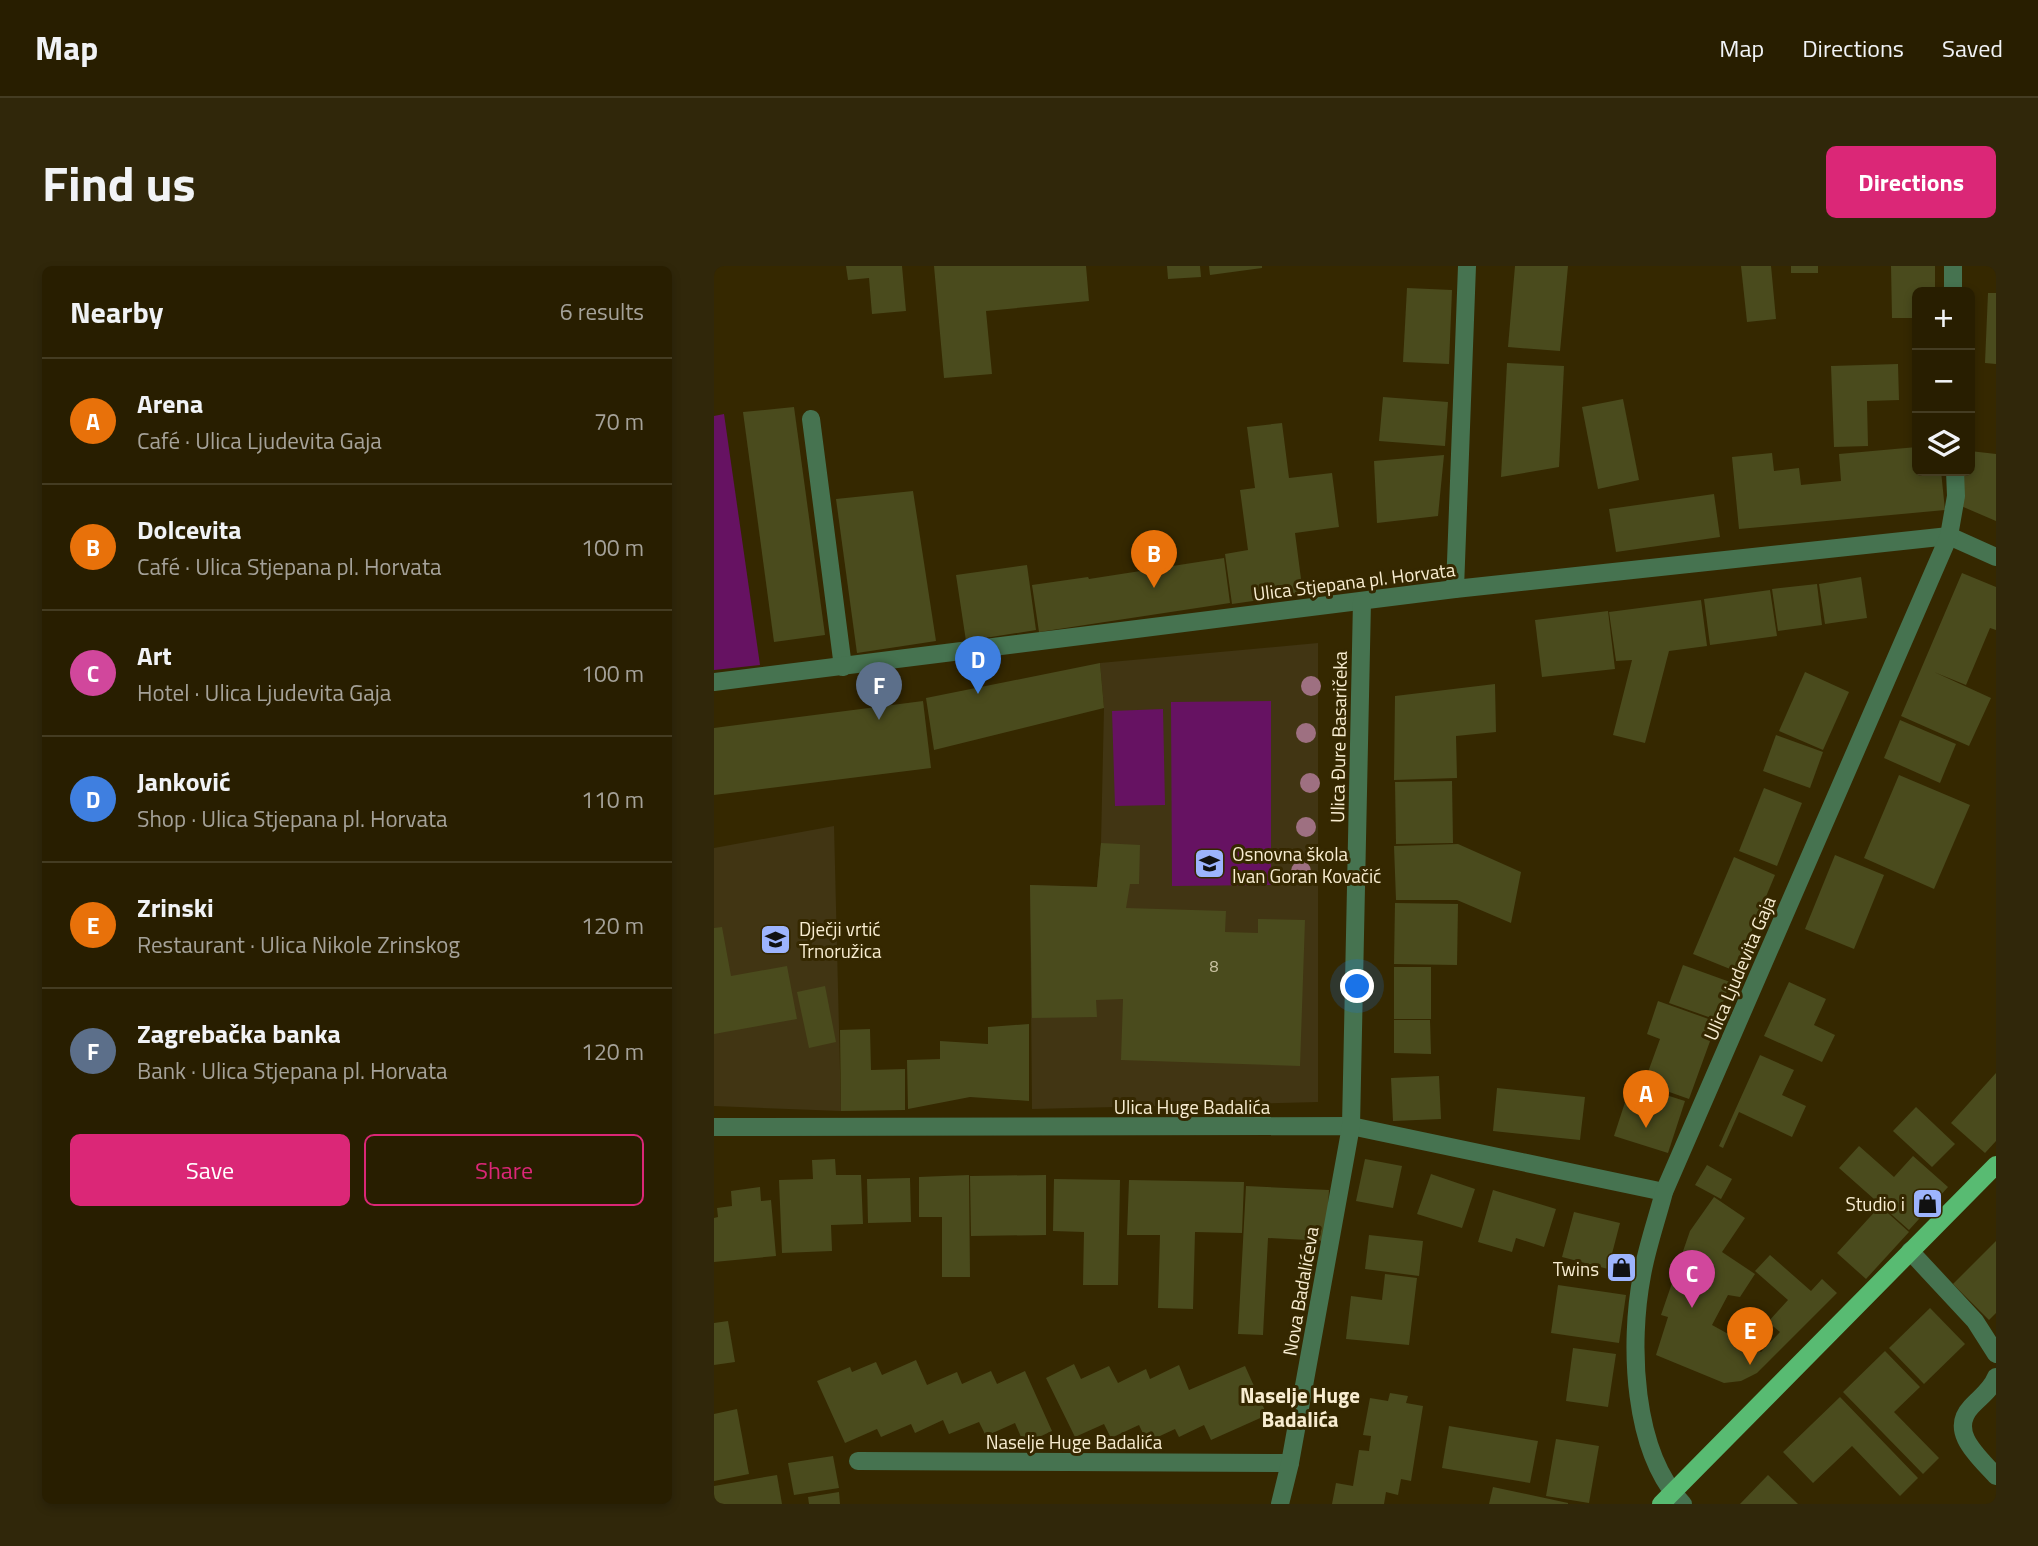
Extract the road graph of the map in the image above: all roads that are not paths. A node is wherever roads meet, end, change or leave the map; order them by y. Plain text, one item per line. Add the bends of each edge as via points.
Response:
1 (1467, 266) edge
2 (1953, 266) edge
3 (1953, 287) edge
4 (811, 419) dead end
5 (1955, 476) edge
6 (1949, 536) junction
7 (1996, 557) edge
8 (1455, 589) junction
9 (1362, 601) junction
10 (843, 667) junction
11 (714, 682) edge
12 (1351, 1126) junction
13 (714, 1127) edge
14 (1996, 1165) edge
15 (1664, 1192) junction
16 (1910, 1251) junction
17 (1996, 1354) edge
18 (1996, 1377) edge
19 (858, 1461) dead end
20 (1290, 1463) junction
21 (1996, 1476) edge
22 (1672, 1500) edge
23 (1280, 1504) edge

1 - 8 street
2 - 3 street
4 - 10 street
5 - 6 street, Ulica Ljudevita Gaja
6 - 7 street
6 - 8 street, Ulica Stjepana pl. Horvata
6 - 15 street, Ulica Ljudevita Gaja
8 - 9 street, Ulica Stjepana pl. Horvata
9 - 10 street, Ulica Stjepana pl. Horvata
9 - 12 street, Ulica Đure Basaričeka
10 - 11 street, Ulica Stjepana pl. Horvata
12 - 13 street, Ulica Huge Badalića
12 - 15 street, Ulica Huge Badalića
12 - 20 street, Nova Badalićeva
14 - 16 main road
15 - 22 street, Ulica Ljudevita Gaja via 1642,1273 1636,1345 1647,1436
16 - 17 street via 1975,1321
16 - 22 main road
18 - 21 street via 1969,1409 1962,1425 1966,1441
19 - 20 street, Naselje Huge Badalića
20 - 23 street, Nova Badalićeva

